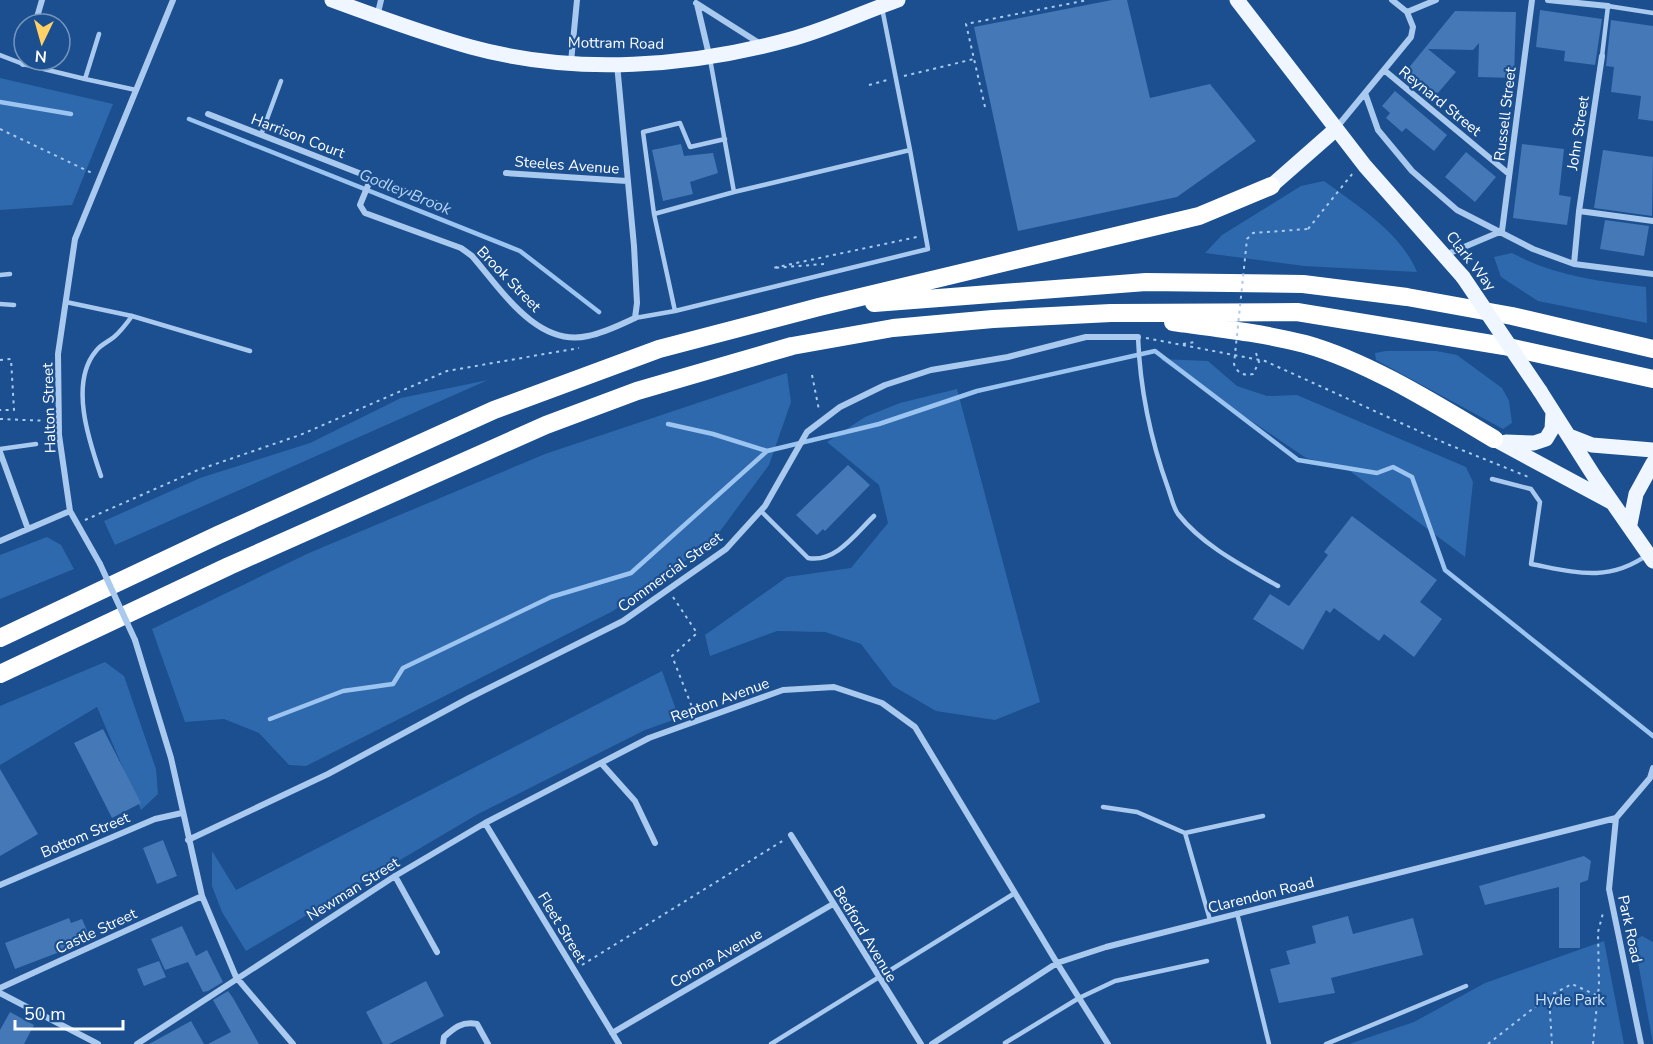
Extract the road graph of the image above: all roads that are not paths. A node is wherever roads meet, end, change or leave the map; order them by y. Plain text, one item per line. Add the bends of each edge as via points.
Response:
1 (173, 0) edge
2 (332, 0) edge
3 (381, 0) edge
4 (577, 0) edge
5 (898, 0) edge
6 (1237, 0) edge
7 (1392, 0) edge
8 (1436, 0) edge
9 (1532, 0) edge
10 (1548, 0) edge
11 (696, 1) edge
12 (881, 3) edge
13 (1608, 6) junction
14 (1407, 12) junction
15 (1653, 13) edge
16 (377, 17) junction
17 (99, 34) dead end
18 (763, 46) junction
19 (1602, 56) joint
20 (710, 58) junction
21 (571, 62) junction
22 (617, 64) junction
23 (1384, 70) junction
24 (60, 72) edge
25 (85, 79) junction
26 (281, 81) dead end
27 (136, 90) junction
28 (1365, 93) junction
29 (208, 114) dead end
30 (1336, 129) junction
31 (261, 135) junction
32 (726, 139) junction
33 (910, 150) junction
34 (506, 173) dead end
35 (1509, 174) junction
36 (370, 179) junction
37 (627, 181) junction
38 (1271, 186) joint
39 (734, 192) junction
40 (446, 207) dead end
41 (1579, 211) junction
42 (654, 214) junction
43 (1653, 221) edge
44 (1502, 231) junction
45 (1445, 255) junction
46 (1574, 264) junction
47 (10, 274) dead end
48 (1653, 274) edge
49 (0, 275) edge
50 (66, 302) junction
51 (0, 304) edge
52 (14, 305) dead end
53 (819, 307) junction
54 (675, 311) junction
55 (1111, 313) junction
56 (132, 316) junction
57 (636, 318) junction
58 (1138, 337) joint
59 (1653, 349) edge
60 (250, 351) dead end
61 (1653, 379) edge
62 (1553, 412) junction
63 (1569, 436) junction
64 (1494, 439) junction
65 (36, 444) dead end
66 (0, 450) edge
67 (1653, 450) edge
68 (1653, 463) edge
69 (101, 476) dead end
70 (1492, 479) dead end
71 (1614, 504) junction
72 (70, 511) junction
73 (761, 511) junction
74 (874, 516) dead end
75 (1630, 524) junction
76 (28, 529) junction
77 (0, 541) edge
78 (1651, 557) edge
79 (1278, 586) dead end
80 (0, 638) edge
81 (0, 674) edge
82 (601, 763) junction
83 (1653, 768) edge
84 (1103, 807) dead end
85 (182, 813) junction
86 (1263, 816) dead end
87 (1616, 818) junction
88 (485, 823) junction
89 (1185, 833) junction
90 (791, 835) road end
91 (188, 840) junction
92 (655, 843) dead end
93 (395, 876) junction
94 (0, 885) edge
95 (1015, 893) junction
96 (201, 896) junction
97 (833, 904) junction
98 (1237, 913) junction
99 (1210, 920) junction
100 (437, 952) dead end
101 (1208, 961) dead end
102 (1056, 963) junction
103 (236, 977) junction
104 (878, 978) junction
105 (1466, 986) dead end
106 (0, 988) edge
107 (0, 993) edge
108 (1079, 998) junction
109 (612, 1033) junction
110 (1005, 1043) edge
111 (98, 1044) edge
112 (137, 1044) edge
113 (293, 1044) edge
114 (444, 1044) edge
115 (488, 1044) edge
116 (619, 1044) edge
117 (771, 1044) edge
118 (921, 1044) edge
119 (932, 1044) edge
120 (1108, 1044) edge
121 (1269, 1044) edge
122 (1326, 1044) edge
123 (1641, 1044) edge

1 - 27 street, Halton Street
2 - 16 main road, Mottram Road
3 - 16 street
4 - 21 street
5 - 12 main road, Mottram Road
6 - 30 main road, Clark Way
7 - 14 street
8 - 14 street
9 - 35 street, Russell Street
10 - 13 street
11 - 18 street
11 - 20 street
12 - 18 main road, Mottram Road via 798,37
12 - 33 lane
13 - 15 lane
13 - 19 lane, John Street
14 - 23 street via 1412,37
16 - 21 main road, Mottram Road via 472,47
17 - 25 lane
18 - 20 main road, Mottram Road
19 - 41 street, John Street
20 - 22 main road, Mottram Road via 651,65
20 - 32 lane
21 - 22 main road, Mottram Road
22 - 37 street
23 - 28 street
23 - 35 street, Reynard Street
24 - 25 lane
25 - 27 lane
26 - 31 lane
27 - 50 street, Halton Street via 75,239
28 - 30 street
28 - 44 street via 1378,130 1412,171 1457,210
29 - 31 street, Harrison Court
30 - 38 main road
30 - 45 main road, Clark Way
31 - 36 street, Harrison Court
32 - 39 lane
32 - 42 lane via 690,147 680,123 644,132
33 - 39 lane
33 - 54 lane via 928,249
34 - 37 street, Steeles Avenue
35 - 44 street, Russell Street
36 - 40 street, Harrison Court
36 - 57 street, Brook Street via 360,205 365,213 461,248 529,320 545,330 587,337
37 - 57 street
38 - 53 highway via 1199,216
39 - 42 lane
41 - 43 street
41 - 46 street, John Street
42 - 54 lane
44 - 45 street
44 - 46 street via 1533,249
45 - 62 main road, Clark Way, bridge
46 - 48 street
47 - 49 lane
50 - 56 lane
50 - 72 street, Halton Street via 58,354 59,421
51 - 52 lane
53 - 59 highway via 1146,282 1304,284 1512,316
53 - 80 highway via 659,349 494,410
54 - 57 lane
55 - 61 highway via 1297,312 1504,346
55 - 64 highway via 1265,335 1306,345 1421,395
55 - 81 highway via 893,328 792,346 637,391 460,461
56 - 60 lane
56 - 69 lane via 97,349 86,365 83,379 88,440
58 - 73 street, Commercial Street via 1086,337 1008,357 931,370 885,385 840,406 807,432
58 - 79 lane via 1155,453 1177,512 1228,557
62 - 63 main road, Clark Way
62 - 64 main road via 1552,429 1546,439 1516,444
63 - 67 main road via 1592,445
63 - 71 main road, Clark Way
64 - 71 main road
65 - 66 lane
66 - 76 street
68 - 75 main road via 1636,494
70 - 78 lane via 1531,489 1540,502 1531,564 1587,574 1620,571
71 - 75 main road, Clark Way
72 - 76 street
72 - 85 street, Halton Street, bridge via 135,640 171,758
73 - 74 lane via 808,558 818,560 834,554
73 - 91 street, Commercial Street via 726,549 623,621 328,774
75 - 78 main road, Clark Way
76 - 77 street
82 - 88 street, Repton Avenue
82 - 92 street via 635,801
82 - 95 street, Repton Avenue via 649,738 783,690 834,687 882,704 915,727
83 - 87 street via 1650,778
84 - 89 lane via 1137,812
85 - 91 street, Halton Street
85 - 94 street, Bottom Street via 155,819
86 - 89 lane
87 - 98 street, Clarendon Road
87 - 123 street, Park Road via 1609,889
88 - 93 street, Newman Street
88 - 109 street, Fleet Street
89 - 99 lane
90 - 97 street, Bedford Avenue
91 - 96 street, Halton Street
93 - 100 street
93 - 103 street, Newman Street
95 - 102 street, Repton Avenue
95 - 104 lane
96 - 103 street, Halton Street
96 - 106 street, Castle Street
97 - 104 street, Bedford Avenue
97 - 109 street, Corona Avenue
98 - 99 street, Clarendon Road
98 - 121 lane
99 - 102 street, Clarendon Road
101 - 108 lane via 1115,981
102 - 108 street, Repton Avenue
102 - 119 street, Clarendon Road
103 - 112 street, Newman Street
103 - 113 street, Halton Street
104 - 117 lane
104 - 118 street, Bedford Avenue
105 - 122 lane
107 - 111 street
108 - 110 lane
108 - 120 street, Repton Avenue
109 - 116 street, Fleet Street
114 - 115 street via 444,1037 467,1022 477,1024

